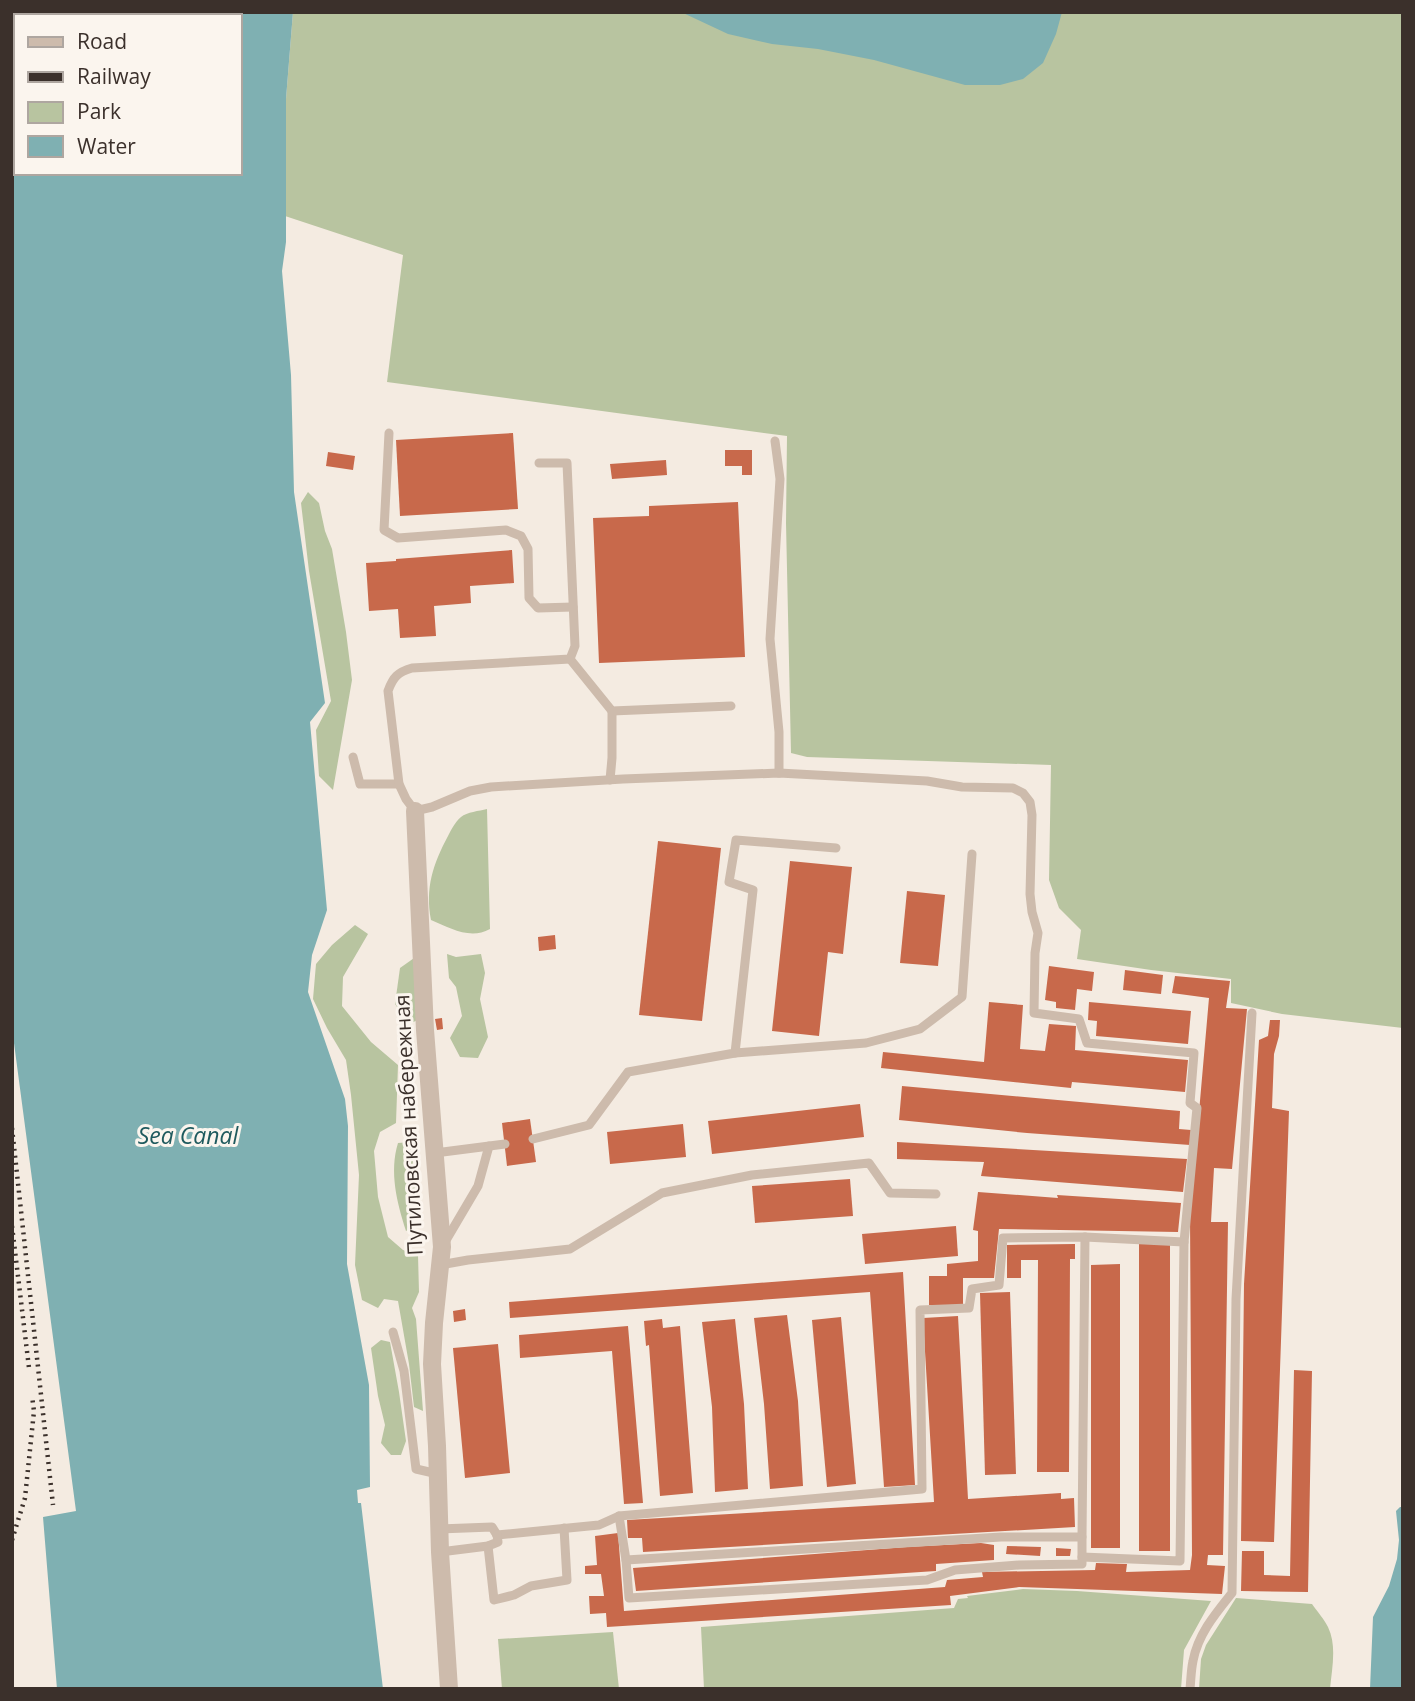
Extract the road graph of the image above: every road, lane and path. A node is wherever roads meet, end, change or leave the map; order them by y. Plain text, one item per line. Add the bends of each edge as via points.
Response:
1 (389, 433) dead end
2 (775, 441) dead end
3 (539, 463) dead end
4 (573, 607) junction
5 (570, 659) junction
6 (731, 705) dead end
7 (612, 711) junction
8 (353, 757) dead end
9 (779, 773) junction
10 (610, 780) junction
11 (399, 784) junction
12 (415, 811) junction
13 (836, 848) dead end
14 (972, 854) dead end
15 (1252, 1013) dead end
16 (735, 1053) junction
17 (533, 1139) dead end
18 (505, 1144) dead end
19 (489, 1146) junction
20 (435, 1153) junction
21 (936, 1194) dead end
22 (1085, 1237) junction
23 (1184, 1242) junction
24 (441, 1256) junction
25 (393, 1332) dead end
26 (438, 1474) junction
27 (619, 1516) junction
28 (564, 1528) junction
29 (439, 1529) junction
30 (498, 1535) junction
31 (1082, 1537) junction
32 (488, 1546) junction
33 (440, 1552) junction
34 (1082, 1557) junction
35 (626, 1560) junction
36 (449, 1689) edge
37 (1190, 1689) edge

1 - 4 lane via 384,530 398,538 506,530 521,536 528,549 529,598 538,608
2 - 9 lane via 779,479 770,639
3 - 4 lane via 567,463
4 - 5 lane via 575,646
5 - 7 lane
5 - 11 lane via 400,671 388,691
6 - 7 lane
7 - 10 lane
8 - 11 lane via 360,784
9 - 10 lane
9 - 23 lane via 927,781 1023,793 1032,815 1030,894 1038,933 1034,1013 1079,1019 1087,1043 1194,1052 1190,1103 1197,1108
10 - 12 lane via 470,791
11 - 12 lane
12 - 20 street, Путиловская набережная
13 - 16 lane via 736,840 729,882 753,890
14 - 16 lane via 962,997 920,1029 866,1043
15 - 37 lane via 1236,1299 1232,1593 1198,1642
16 - 17 lane via 628,1072 589,1125
18 - 19 lane
19 - 20 lane
19 - 24 lane via 478,1186
20 - 24 street, Путиловская набережная
21 - 24 lane via 890,1192 869,1163 752,1175 663,1193 570,1249 468,1260
22 - 23 lane
22 - 27 lane via 1003,1238 999,1285 972,1289 969,1308 920,1310 922,1489
22 - 31 lane
23 - 34 lane via 1180,1561
24 - 26 street, Путиловская набережная via 432,1364
25 - 26 lane via 404,1371 416,1469
26 - 29 street, Путиловская набережная
27 - 28 lane via 599,1525
27 - 35 lane
28 - 30 lane
28 - 32 lane via 567,1580 531,1586 494,1600
29 - 30 lane via 492,1527
29 - 33 street, Путиловская набережная
30 - 32 lane via 498,1542
31 - 34 lane
31 - 35 lane via 1002,1537
32 - 33 lane
33 - 36 street, Путиловская набережная
34 - 35 lane via 1082,1564 955,1570 928,1580 629,1598

